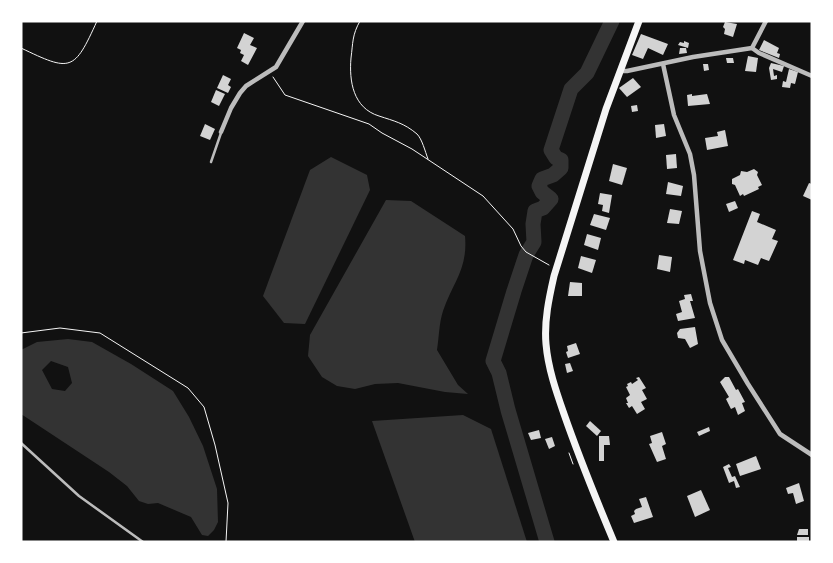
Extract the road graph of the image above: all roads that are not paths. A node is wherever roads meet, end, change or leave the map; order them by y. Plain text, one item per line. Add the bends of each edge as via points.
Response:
1 (303, 21) edge
2 (639, 21) edge
3 (766, 21) edge
4 (752, 48) junction
5 (663, 64) junction
6 (620, 71) junction
7 (812, 76) edge
8 (221, 132) joint
9 (211, 162) dead end
10 (21, 443) edge
11 (812, 455) edge
12 (143, 542) edge
13 (614, 542) edge

1 - 8 street via 276,66 240,93
2 - 6 main road
3 - 4 street
4 - 5 street
4 - 7 street
5 - 6 street
5 - 11 street via 674,115 690,154 700,251 710,303 722,340 780,434
6 - 13 main road via 554,276 546,330 552,379 578,456
8 - 9 lane
10 - 12 lane via 79,496

